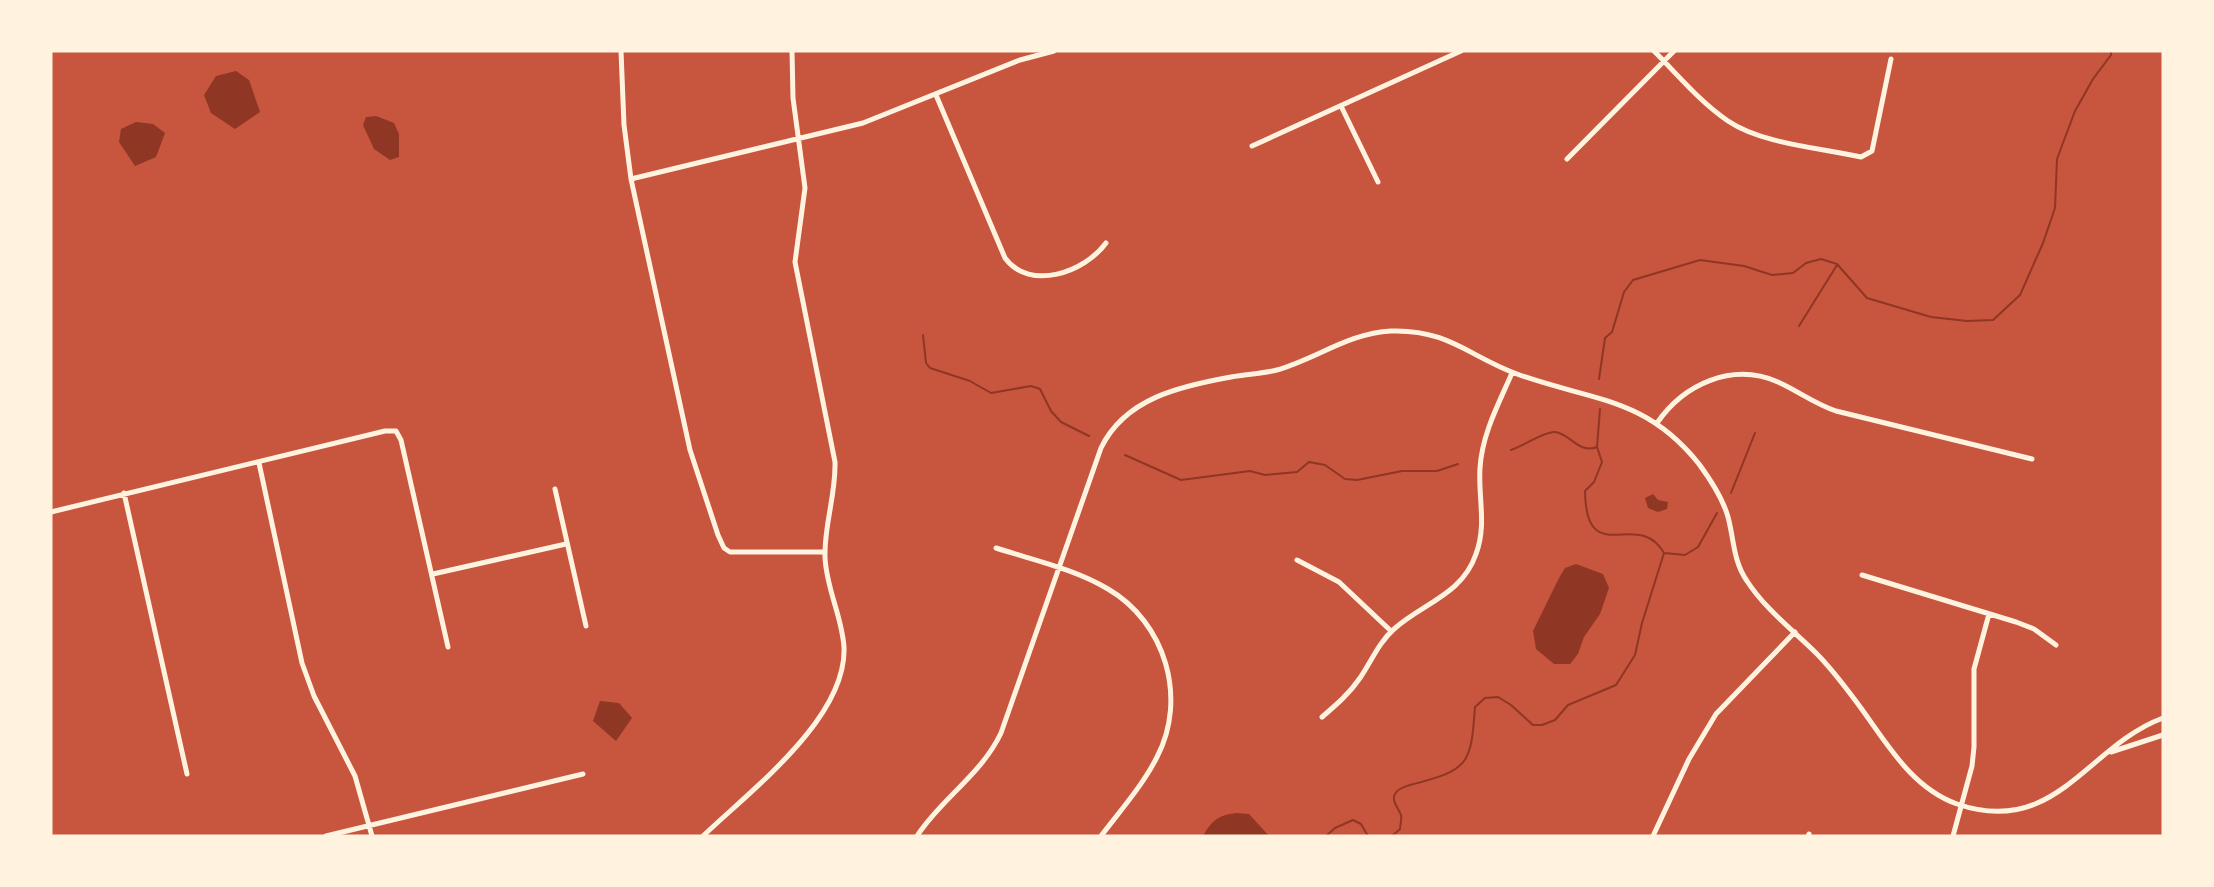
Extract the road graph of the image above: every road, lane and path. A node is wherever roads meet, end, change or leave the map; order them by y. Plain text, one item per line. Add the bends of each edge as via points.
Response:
1 (621, 51) edge
2 (792, 51) edge
3 (1054, 51) edge
4 (1461, 51) edge
5 (1654, 51) edge
6 (1674, 51) edge
7 (1891, 59) dead end
8 (1664, 61) junction
9 (936, 95) junction
10 (1341, 106) junction
11 (798, 139) junction
12 (1252, 146) dead end
13 (1567, 159) dead end
14 (632, 179) junction
15 (1378, 182) dead end
16 (1106, 243) dead end
17 (1512, 373) junction
18 (1657, 423) junction
19 (2032, 459) dead end
20 (259, 463) junction
21 (555, 489) dead end
22 (124, 493) junction
23 (51, 512) edge
24 (566, 544) junction
25 (996, 548) dead end
26 (825, 552) junction
27 (1297, 560) dead end
28 (1059, 569) junction
29 (433, 574) junction
30 (1862, 575) dead end
31 (1989, 614) junction
32 (586, 626) dead end
33 (1391, 631) junction
34 (1794, 632) junction
35 (2056, 645) dead end
36 (448, 647) dead end
37 (1322, 717) dead end
38 (2163, 718) edge
39 (2163, 735) edge
40 (2109, 752) junction
41 (187, 774) dead end
42 (583, 774) dead end
43 (1962, 805) junction
44 (369, 825) junction
45 (326, 836) edge
46 (372, 836) edge
47 (703, 836) edge
48 (917, 836) edge
49 (1101, 836) edge
50 (1653, 836) edge
51 (1953, 836) edge

1 - 14 street via 624,125
2 - 11 street
3 - 9 street via 1020,60
4 - 10 street
5 - 8 street
6 - 8 street
7 - 8 street via 1872,151 1861,157 1747,131 1714,111
8 - 13 street
9 - 11 street via 880,118
9 - 16 street via 1001,248 1014,268 1026,275 1047,276 1091,260
10 - 12 street
10 - 15 street
11 - 14 street
11 - 26 street via 805,188 795,249 796,269 835,462
14 - 26 street via 692,458 724,548 742,553
17 - 18 street via 1624,405
17 - 28 street via 1450,340 1392,331 1351,339 1277,370 1232,377 1154,398 1125,414 1106,438
17 - 33 street via 1484,442 1480,465 1482,528 1469,570 1442,599
18 - 19 street via 1675,401 1695,386 1716,378 1748,375 1778,382 1836,411
18 - 34 street via 1683,446 1707,476 1728,515 1740,570 1760,598
20 - 22 street
20 - 29 street via 396,430
20 - 44 street via 302,663 314,696 355,776
21 - 24 street
22 - 23 street
22 - 41 street
24 - 29 street
24 - 32 street
25 - 28 street
26 - 47 street via 844,648 842,674 833,698 811,731
27 - 33 street via 1339,582
28 - 48 street via 995,747
28 - 49 street via 1099,584 1130,605 1155,637 1168,674 1170,712 1160,751
29 - 36 street
30 - 31 street
31 - 35 street via 2034,629
31 - 43 street via 1974,669 1974,747
33 - 37 street via 1353,688
34 - 43 street via 1836,675 1907,770 1932,791
34 - 50 street via 1716,714 1689,759
38 - 40 street via 2140,728
39 - 40 street
40 - 43 street via 2066,788 2034,804 1995,811
42 - 44 street
43 - 51 street
44 - 45 street
44 - 46 street

